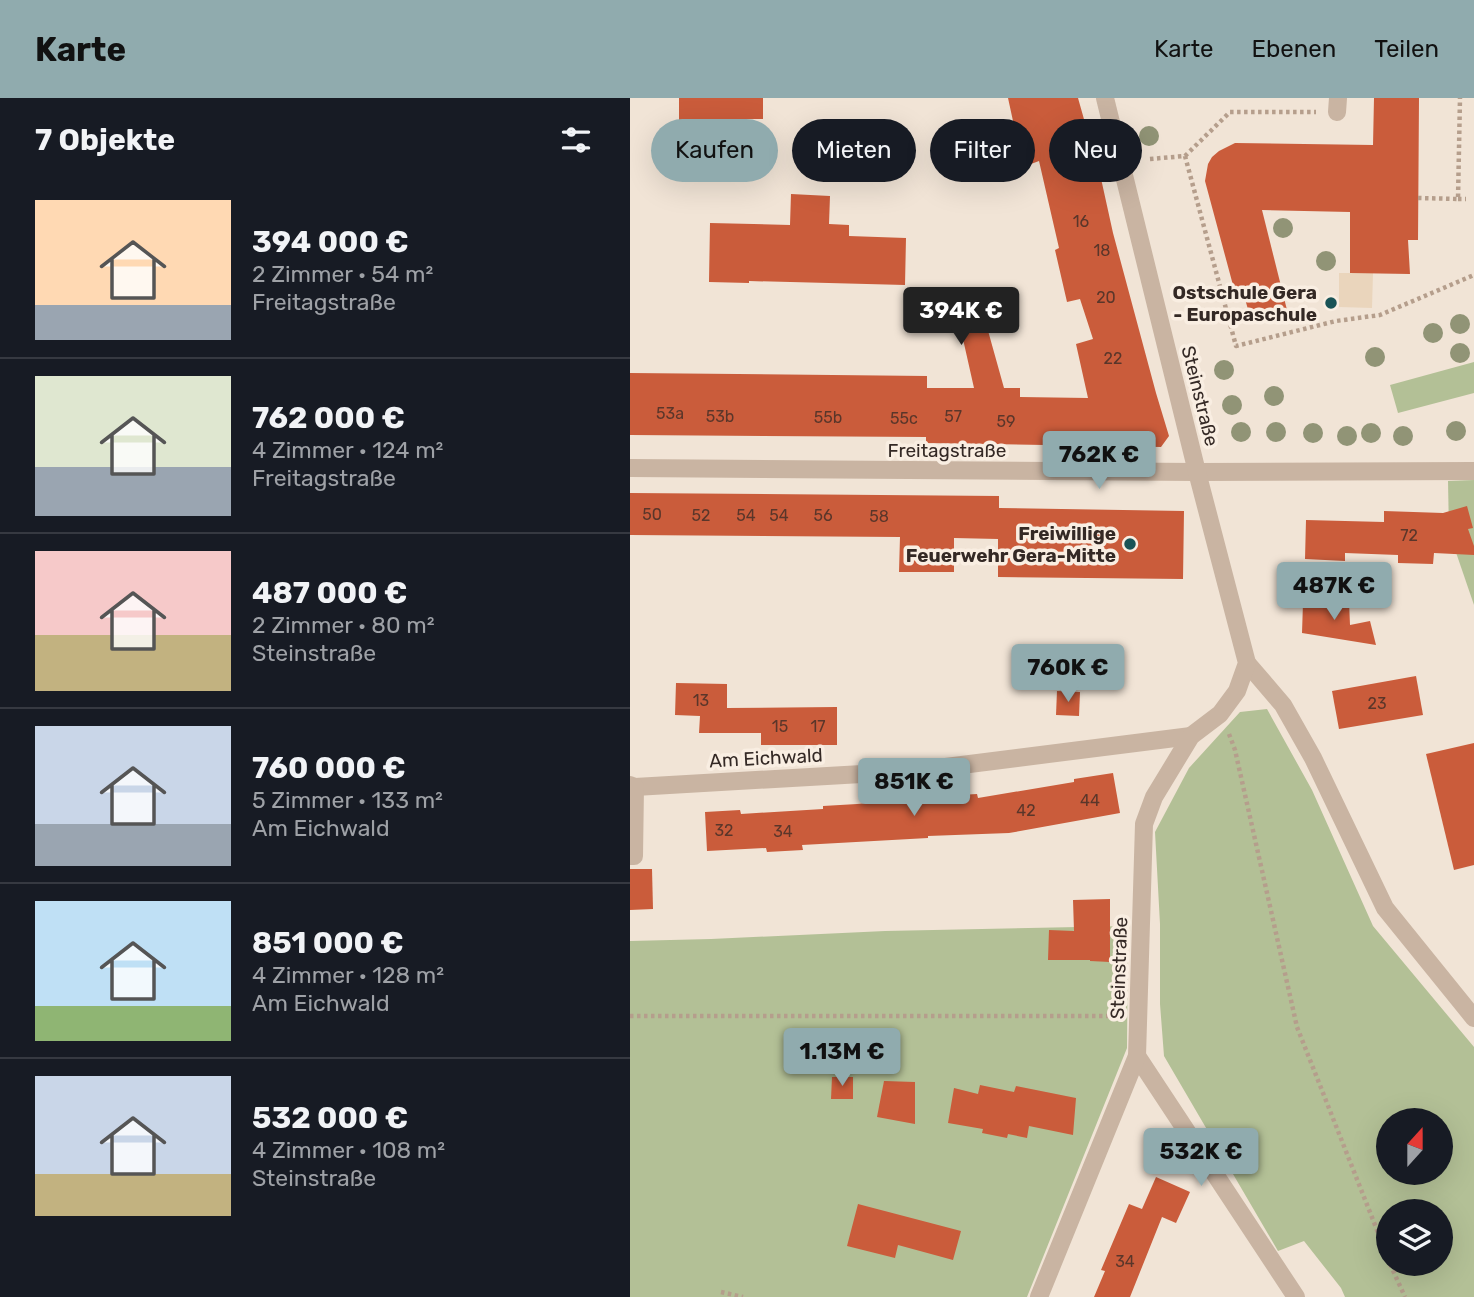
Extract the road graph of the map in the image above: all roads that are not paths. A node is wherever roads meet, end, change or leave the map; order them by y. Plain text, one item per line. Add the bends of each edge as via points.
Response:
1 (1105, 98) edge
2 (630, 468) edge
3 (1474, 471) edge
4 (1197, 472) junction
5 (1247, 663) junction
6 (1191, 736) junction
7 (633, 786) edge
8 (630, 856) edge
9 (1474, 1017) edge
10 (1137, 1056) junction
11 (1039, 1297) edge
12 (1296, 1297) edge

1 - 4 street, Steinstraße
2 - 4 street, Freitagstraße
3 - 4 street, Freitagstraße
4 - 5 street, Steinstraße
5 - 6 street, Steinstraße via 1237,691 1220,714
5 - 9 street, Steinstraße via 1283,705 1313,758 1385,908
6 - 7 street, Am Eichwald via 914,771
6 - 10 street, Steinstraße via 1154,797 1144,824
7 - 8 street, Am Eichwald via 634,856
10 - 11 street, Steinstraße
10 - 12 street

